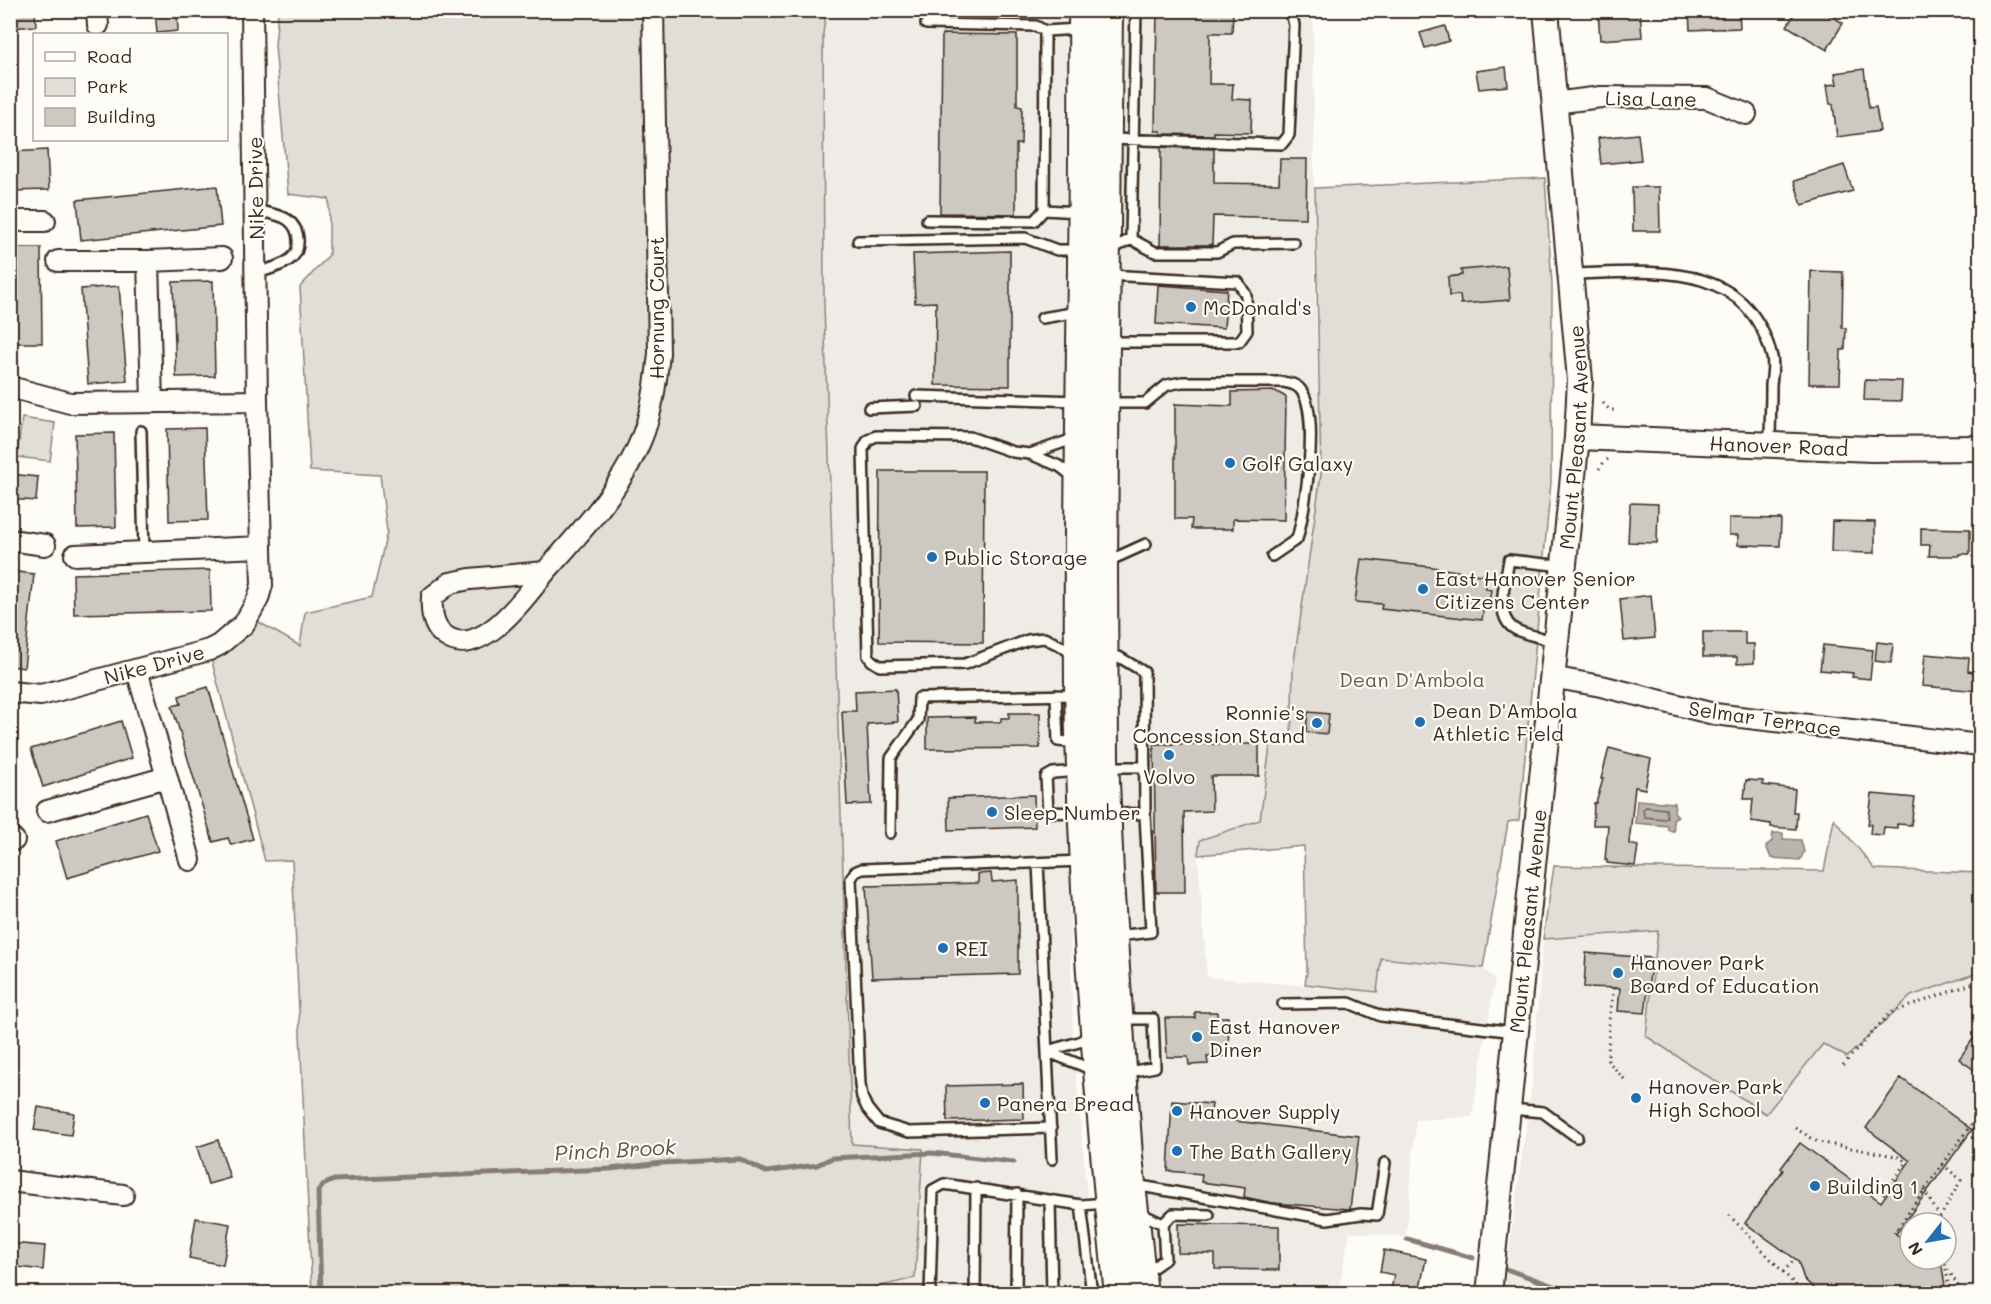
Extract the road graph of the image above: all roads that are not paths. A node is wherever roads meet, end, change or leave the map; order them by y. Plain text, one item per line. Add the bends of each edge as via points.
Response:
1 (252, 10) edge
2 (653, 10) edge
3 (1137, 10) edge
4 (1285, 10) edge
5 (1546, 10) edge
6 (1092, 16) edge
7 (926, 24) dead end
8 (1045, 31) junction
9 (1554, 103) junction
10 (1746, 114) dead end
11 (1120, 139) junction
12 (256, 210) junction
13 (1044, 210) junction
14 (1083, 212) junction
15 (927, 220) dead end
16 (10, 221) edge
17 (45, 221) dead end
18 (858, 241) dead end
19 (1294, 243) dead end
20 (1106, 254) junction
21 (222, 258) dead end
22 (58, 261) dead end
23 (148, 261) junction
24 (256, 273) junction
25 (1570, 274) junction
26 (1083, 311) junction
27 (1042, 318) dead end
28 (1104, 342) junction
29 (10, 387) edge
30 (916, 396) dead end
31 (257, 401) junction
32 (152, 402) junction
33 (1092, 402) junction
34 (917, 406) dead end
35 (869, 408) dead end
36 (141, 431) dead end
37 (1081, 436) junction
38 (1577, 437) junction
39 (1770, 444) junction
40 (1980, 448) edge
41 (1030, 454) junction
42 (1080, 481) junction
43 (10, 540) edge
44 (1146, 544) dead end
45 (45, 545) dead end
46 (261, 547) junction
47 (144, 552) junction
48 (75, 555) dead end
49 (1272, 556) dead end
50 (1102, 565) junction
51 (1563, 566) junction
52 (545, 572) junction
53 (1555, 641) junction
54 (1091, 659) junction
55 (137, 670) junction
56 (1551, 676) junction
57 (10, 692) edge
58 (1068, 695) junction
59 (1980, 745) edge
60 (1090, 760) junction
61 (1145, 767) junction
62 (167, 777) junction
63 (47, 811) dead end
64 (1095, 813) junction
65 (1145, 814) junction
66 (890, 833) dead end
67 (190, 860) dead end
68 (1086, 861) junction
69 (1038, 863) junction
70 (1112, 937) junction
71 (1283, 1004) dead end
72 (1107, 1025) junction
73 (1515, 1032) junction
74 (1047, 1051) junction
75 (1110, 1073) junction
76 (1507, 1108) junction
77 (1051, 1128) junction
78 (1577, 1137) dead end
79 (1052, 1159) dead end
80 (1385, 1163) dead end
81 (10, 1181) edge
82 (976, 1188) junction
83 (1017, 1194) junction
84 (123, 1195) dead end
85 (1050, 1200) junction
86 (1114, 1200) junction
87 (1209, 1215) dead end
88 (1163, 1224) junction
89 (1134, 1288) edge
90 (930, 1293) edge
91 (975, 1293) edge
92 (1016, 1293) edge
93 (1052, 1293) edge
94 (1092, 1293) edge
95 (1489, 1293) edge

1 - 12 street, Nike Drive
2 - 52 street, Hornung Court via 659,353 656,387 640,441 624,472
3 - 11 lane
4 - 11 lane via 1294,25 1289,135 1282,144
5 - 9 street, Mount Pleasant Avenue
6 - 8 lane
6 - 11 main road
6 - 14 main road
7 - 8 lane via 1036,26
8 - 13 lane
9 - 10 street, Lisa Lane via 1601,97 1707,98
9 - 25 street, Mount Pleasant Avenue
11 - 20 main road
12 - 24 street, Nike Drive
12 - 24 lane via 288,220 298,241 294,256 287,262
13 - 14 lane
13 - 15 lane via 1034,221
14 - 20 main road
16 - 17 street
18 - 20 lane via 1025,238 1058,250
19 - 20 lane via 1233,244 1217,252
20 - 26 main road
20 - 28 main road
20 - 28 lane via 1238,282 1246,295 1247,331 1239,342
21 - 23 street
22 - 23 street
23 - 32 street
24 - 31 street, Nike Drive
25 - 38 street, Mount Pleasant Avenue via 1580,380
25 - 39 lane via 1660,272 1706,280 1739,298 1762,329 1772,359
26 - 27 lane
26 - 33 main road
28 - 33 main road
29 - 32 street via 70,403
30 - 33 lane
31 - 32 street
31 - 46 street, Nike Drive
33 - 37 main road
33 - 49 lane via 1145,403 1167,385 1182,382 1283,382 1300,389 1307,400 1310,430 1302,520 1297,539
33 - 50 main road
34 - 35 lane
36 - 47 lane
37 - 41 lane
37 - 42 main road
38 - 39 street, Hanover Road
38 - 51 street, Mount Pleasant Avenue
39 - 40 street, Hanover Road via 1872,449
41 - 42 lane via 1059,466
41 - 54 lane via 970,437 876,436 868,440 862,449 868,656 880,666 965,664 1044,638
42 - 54 main road
43 - 45 street
44 - 50 lane
46 - 47 street
46 - 55 street, Nike Drive via 262,585 258,599 236,632 208,650
47 - 48 street
50 - 54 main road
51 - 53 street, Mount Pleasant Avenue
51 - 53 lane via 1509,561 1502,608 1514,629
52 - 52 street, Hornung Court via 450,583 432,597 433,620 446,637 457,641 479,637 520,605
53 - 56 street, Mount Pleasant Avenue
54 - 58 main road
54 - 60 main road
54 - 61 lane via 1119,657 1144,672
55 - 57 street, Nike Drive via 41,694
55 - 62 street
56 - 59 street, Selmar Terrace via 1714,714
56 - 73 street, Mount Pleasant Avenue
58 - 60 main road
58 - 66 lane via 919,698 918,720 891,758
60 - 61 lane
60 - 64 main road
60 - 64 lane via 1046,777 1047,812
61 - 65 lane
62 - 63 street
62 - 67 street
64 - 65 lane
64 - 68 main road
64 - 70 main road
65 - 70 lane via 1151,932
68 - 69 lane
68 - 72 main road
69 - 74 lane
69 - 77 lane via 862,869 851,879 852,925 860,1085 867,1108 879,1123 909,1132
70 - 72 main road
71 - 73 lane via 1349,1004 1381,1016
72 - 74 lane via 1080,1042
72 - 75 main road
73 - 76 street, Mount Pleasant Avenue
74 - 75 lane
74 - 77 lane
75 - 86 main road
76 - 78 lane via 1543,1112
76 - 95 street, Mount Pleasant Avenue
77 - 79 lane
80 - 86 lane via 1377,1215 1327,1219
81 - 84 street
82 - 83 lane
82 - 90 lane via 944,1184 933,1190
82 - 91 lane
83 - 85 lane
83 - 92 lane
85 - 86 lane
85 - 93 lane
86 - 88 lane
86 - 89 main road
86 - 94 lane
87 - 88 lane via 1173,1214
88 - 89 lane via 1165,1258

